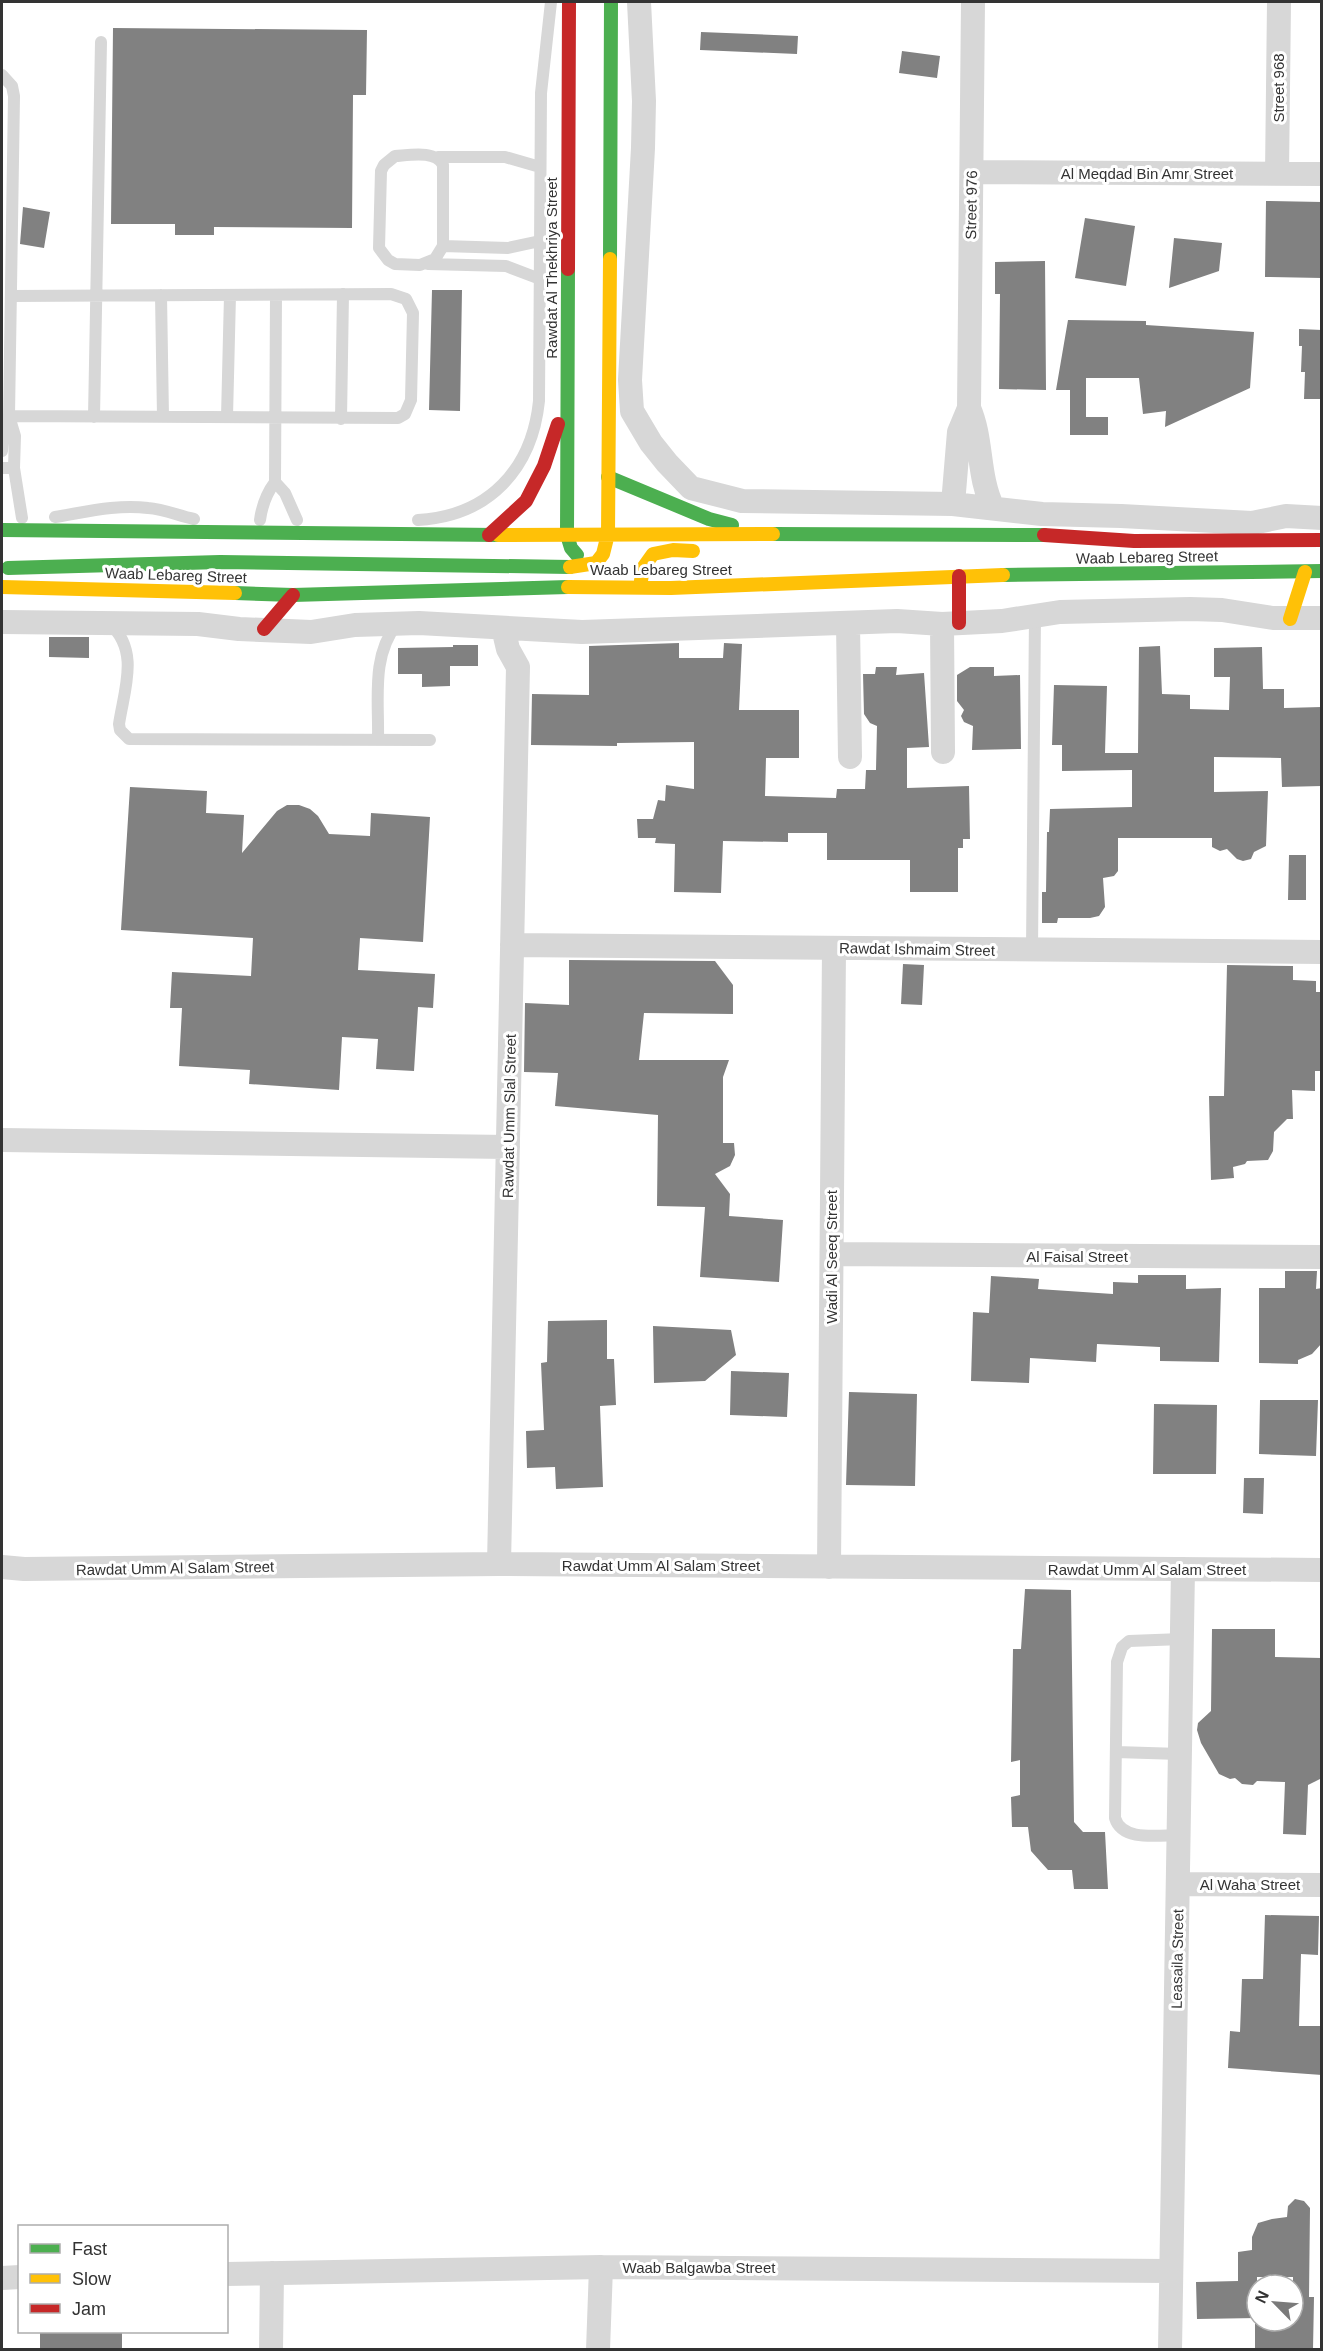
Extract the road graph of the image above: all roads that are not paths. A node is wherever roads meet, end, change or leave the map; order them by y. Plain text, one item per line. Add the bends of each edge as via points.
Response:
1 (551, 2) edge
2 (569, 2) edge
3 (611, 2) edge
4 (639, 2) edge
5 (973, 2) edge
6 (1279, 2) edge
7 (101, 42) dead end
8 (2, 75) edge
9 (438, 158) junction
10 (540, 167) junction
11 (972, 172) junction
12 (1277, 174) junction
13 (1322, 174) edge
14 (540, 241) junction
15 (443, 246) junction
16 (428, 264) junction
17 (540, 279) junction
18 (276, 294) junction
19 (343, 294) junction
20 (96, 295) junction
21 (161, 295) junction
22 (230, 295) junction
23 (11, 296) junction
24 (6, 346) edge
25 (566, 384) junction
26 (969, 408) junction
27 (9, 416) junction
28 (94, 417) junction
29 (163, 417) junction
30 (227, 417) junction
31 (274, 418) junction
32 (341, 418) junction
33 (2, 451) edge
34 (8, 468) edge
35 (608, 477) junction
36 (275, 482) junction
37 (953, 504) junction
38 (993, 508) junction
39 (1322, 518) edge
40 (259, 520) junction
41 (404, 521) dead end
42 (1322, 529) edge
43 (2, 530) edge
44 (608, 534) junction
45 (769, 534) junction
46 (904, 534) junction
47 (567, 535) junction
48 (489, 536) junction
49 (1316, 540) edge
50 (801, 548) dead end
51 (707, 552) dead end
52 (588, 566) junction
53 (2, 568) edge
54 (1322, 571) edge
55 (1305, 572) junction
56 (959, 576) junction
57 (617, 586) junction
58 (2, 587) edge
59 (640, 587) junction
60 (293, 595) junction
61 (1035, 615) junction
62 (1322, 618) edge
63 (1290, 619) junction
64 (2, 622) edge
65 (109, 623) junction
66 (397, 624) junction
67 (848, 624) junction
68 (950, 624) junction
69 (264, 628) junction
70 (503, 628) junction
71 (537, 630) junction
72 (518, 667) junction
73 (378, 739) junction
74 (430, 740) dead end
75 (943, 752) dead end
76 (850, 757) dead end
77 (512, 945) junction
78 (834, 948) junction
79 (1032, 950) junction
80 (1322, 952) edge
81 (2, 1140) edge
82 (508, 1147) junction
83 (831, 1254) junction
84 (1322, 1257) edge
85 (499, 1564) junction
86 (829, 1567) junction
87 (2, 1568) edge
88 (1183, 1569) junction
89 (1322, 1570) edge
90 (1182, 1639) junction
91 (1116, 1752) junction
92 (1180, 1754) junction
93 (1179, 1835) junction
94 (1178, 1884) junction
95 (1322, 1885) edge
96 (601, 2267) junction
97 (1171, 2271) junction
98 (272, 2273) junction
99 (228, 2274) edge
100 (18, 2277) edge
101 (2, 2278) edge
102 (271, 2349) edge
103 (598, 2349) edge
104 (1170, 2349) edge

1 - 10 lane via 543,68
2 - 25 street, Rawdat Al Thekhriya Street
3 - 35 street
4 - 37 street via 644,148 630,380 632,411 651,442 692,488 742,501
5 - 11 street, Street 976
6 - 12 street, Street 968
7 - 20 lane
8 - 23 lane via 12,86 14,96
9 - 10 lane via 505,157
9 - 15 lane via 444,171
9 - 16 lane via 395,156 384,165 380,178 379,248 395,264
10 - 14 lane
11 - 12 street, Al Meqdad Bin Amr Street
11 - 26 street, Street 976
12 - 13 street, Al Meqdad Bin Amr Street
14 - 15 lane via 508,248
14 - 17 lane
15 - 16 lane
16 - 17 lane via 506,266
17 - 41 lane via 539,401 525,456 502,486 470,507 453,514
18 - 19 lane
18 - 22 lane
18 - 31 lane
19 - 32 lane
19 - 32 lane via 406,299 412,324 411,400 405,414 398,418
20 - 21 lane
20 - 23 lane
20 - 28 lane
21 - 22 lane
21 - 29 lane
22 - 30 lane
23 - 24 lane
24 - 27 lane
25 - 47 street, Rawdat Al Thekhriya Street
25 - 48 street via 544,466 526,501
26 - 37 street, Street 976 via 959,432
26 - 38 street, Street 976 via 977,431 982,478
27 - 28 lane
27 - 33 lane
27 - 34 lane via 15,436
28 - 29 lane
29 - 30 lane
30 - 31 lane
31 - 32 lane
31 - 36 lane
34 - 40 lane via 17,518 135,507 194,519
35 - 44 street
35 - 45 street via 709,519
36 - 40 lane via 266,493
36 - 40 lane via 303,520
37 - 38 street
38 - 39 street via 1042,514 1252,523 1286,516
42 - 49 street
43 - 48 street, Waab Lebareg Street
44 - 45 street, Waab Lebareg Street
44 - 47 street, Waab Lebareg Street
44 - 52 street via 603,554
45 - 46 street, Waab Lebareg Street
46 - 49 street, Waab Lebareg Street via 1023,533 1134,541
46 - 50 street
47 - 48 street, Waab Lebareg Street
47 - 52 street via 571,548
51 - 59 street via 673,550 653,554 643,568
52 - 53 street via 109,562
52 - 57 street
54 - 55 street, Waab Lebareg Street
55 - 56 street, Waab Lebareg Street
55 - 63 street
56 - 59 street, Waab Lebareg Street
56 - 68 street
57 - 59 street, Waab Lebareg Street
57 - 60 street, Waab Lebareg Street
58 - 60 street, Waab Lebareg Street
60 - 69 street
61 - 63 street via 1190,609
61 - 68 street
61 - 79 lane
62 - 63 street
64 - 65 street
65 - 69 street
65 - 73 lane via 128,652 119,724 129,739
66 - 69 street via 311,632
66 - 70 street
66 - 73 lane via 381,653
67 - 68 street
67 - 71 street via 592,632
67 - 76 street
68 - 75 street
70 - 71 street
70 - 72 street
71 - 72 street
72 - 77 street, Rawdat Umm Slal Street
73 - 74 lane
77 - 78 street, Rawdat Ishmaim Street
77 - 82 street, Rawdat Umm Slal Street
78 - 79 street, Rawdat Ishmaim Street
78 - 83 street, Wadi Al Seeq Street
79 - 80 street, Rawdat Ishmaim Street
81 - 82 street
82 - 85 street, Rawdat Umm Slal Street
83 - 84 street, Al Faisal Street
83 - 86 street, Wadi Al Seeq Street
85 - 86 street, Rawdat Umm Al Salam Street
85 - 87 street, Rawdat Umm Al Salam Street
86 - 88 street, Rawdat Umm Al Salam Street
88 - 89 street, Rawdat Umm Al Salam Street
88 - 90 street, Leasaila Street
90 - 91 lane via 1129,1641 1122,1647 1117,1662
90 - 92 street, Leasaila Street
91 - 92 lane
91 - 93 lane via 1115,1818 1121,1830
92 - 93 street, Leasaila Street
93 - 94 street, Leasaila Street
94 - 95 street, Al Waha Street
94 - 97 street, Leasaila Street
96 - 97 street, Waab Balgawba Street
96 - 98 street, Waab Balgawba Street
96 - 103 street
97 - 104 street, Leasaila Street
98 - 99 street, Waab Balgawba Street
98 - 102 street
100 - 101 street

